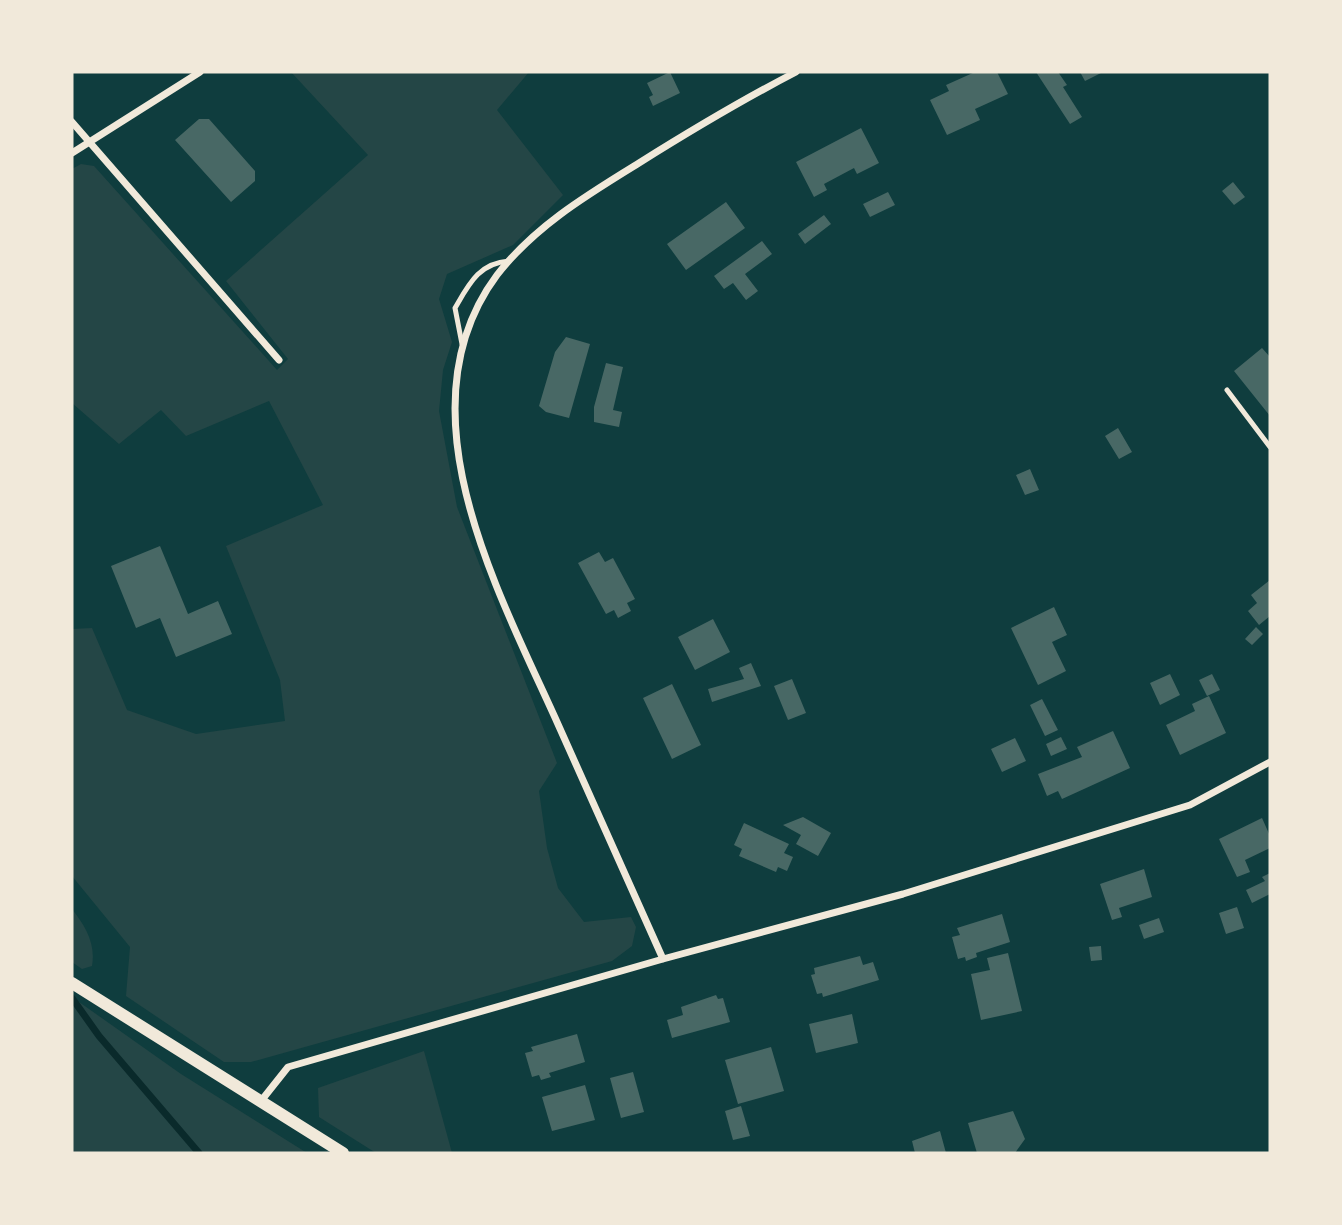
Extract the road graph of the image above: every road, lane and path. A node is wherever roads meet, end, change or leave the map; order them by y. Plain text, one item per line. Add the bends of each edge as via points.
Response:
1 (200, 72) edge
2 (796, 72) edge
3 (72, 122) edge
4 (87, 143) junction
5 (72, 153) edge
6 (509, 261) junction
7 (463, 344) junction
8 (279, 360) dead end
9 (1227, 390) dead end
10 (1270, 447) edge
11 (1270, 762) edge
12 (663, 959) junction
13 (72, 983) edge
14 (261, 1101) junction
15 (343, 1153) edge

1 - 4 street
2 - 6 street via 728,107 569,206
3 - 4 street
4 - 5 street
4 - 8 street
6 - 7 street via 481,303
6 - 7 lane via 498,261 477,272 455,308
7 - 12 street via 454,411 468,505 493,581
9 - 10 lane
11 - 12 street via 1190,805 903,894
12 - 14 street via 288,1067
13 - 14 street
14 - 15 street

